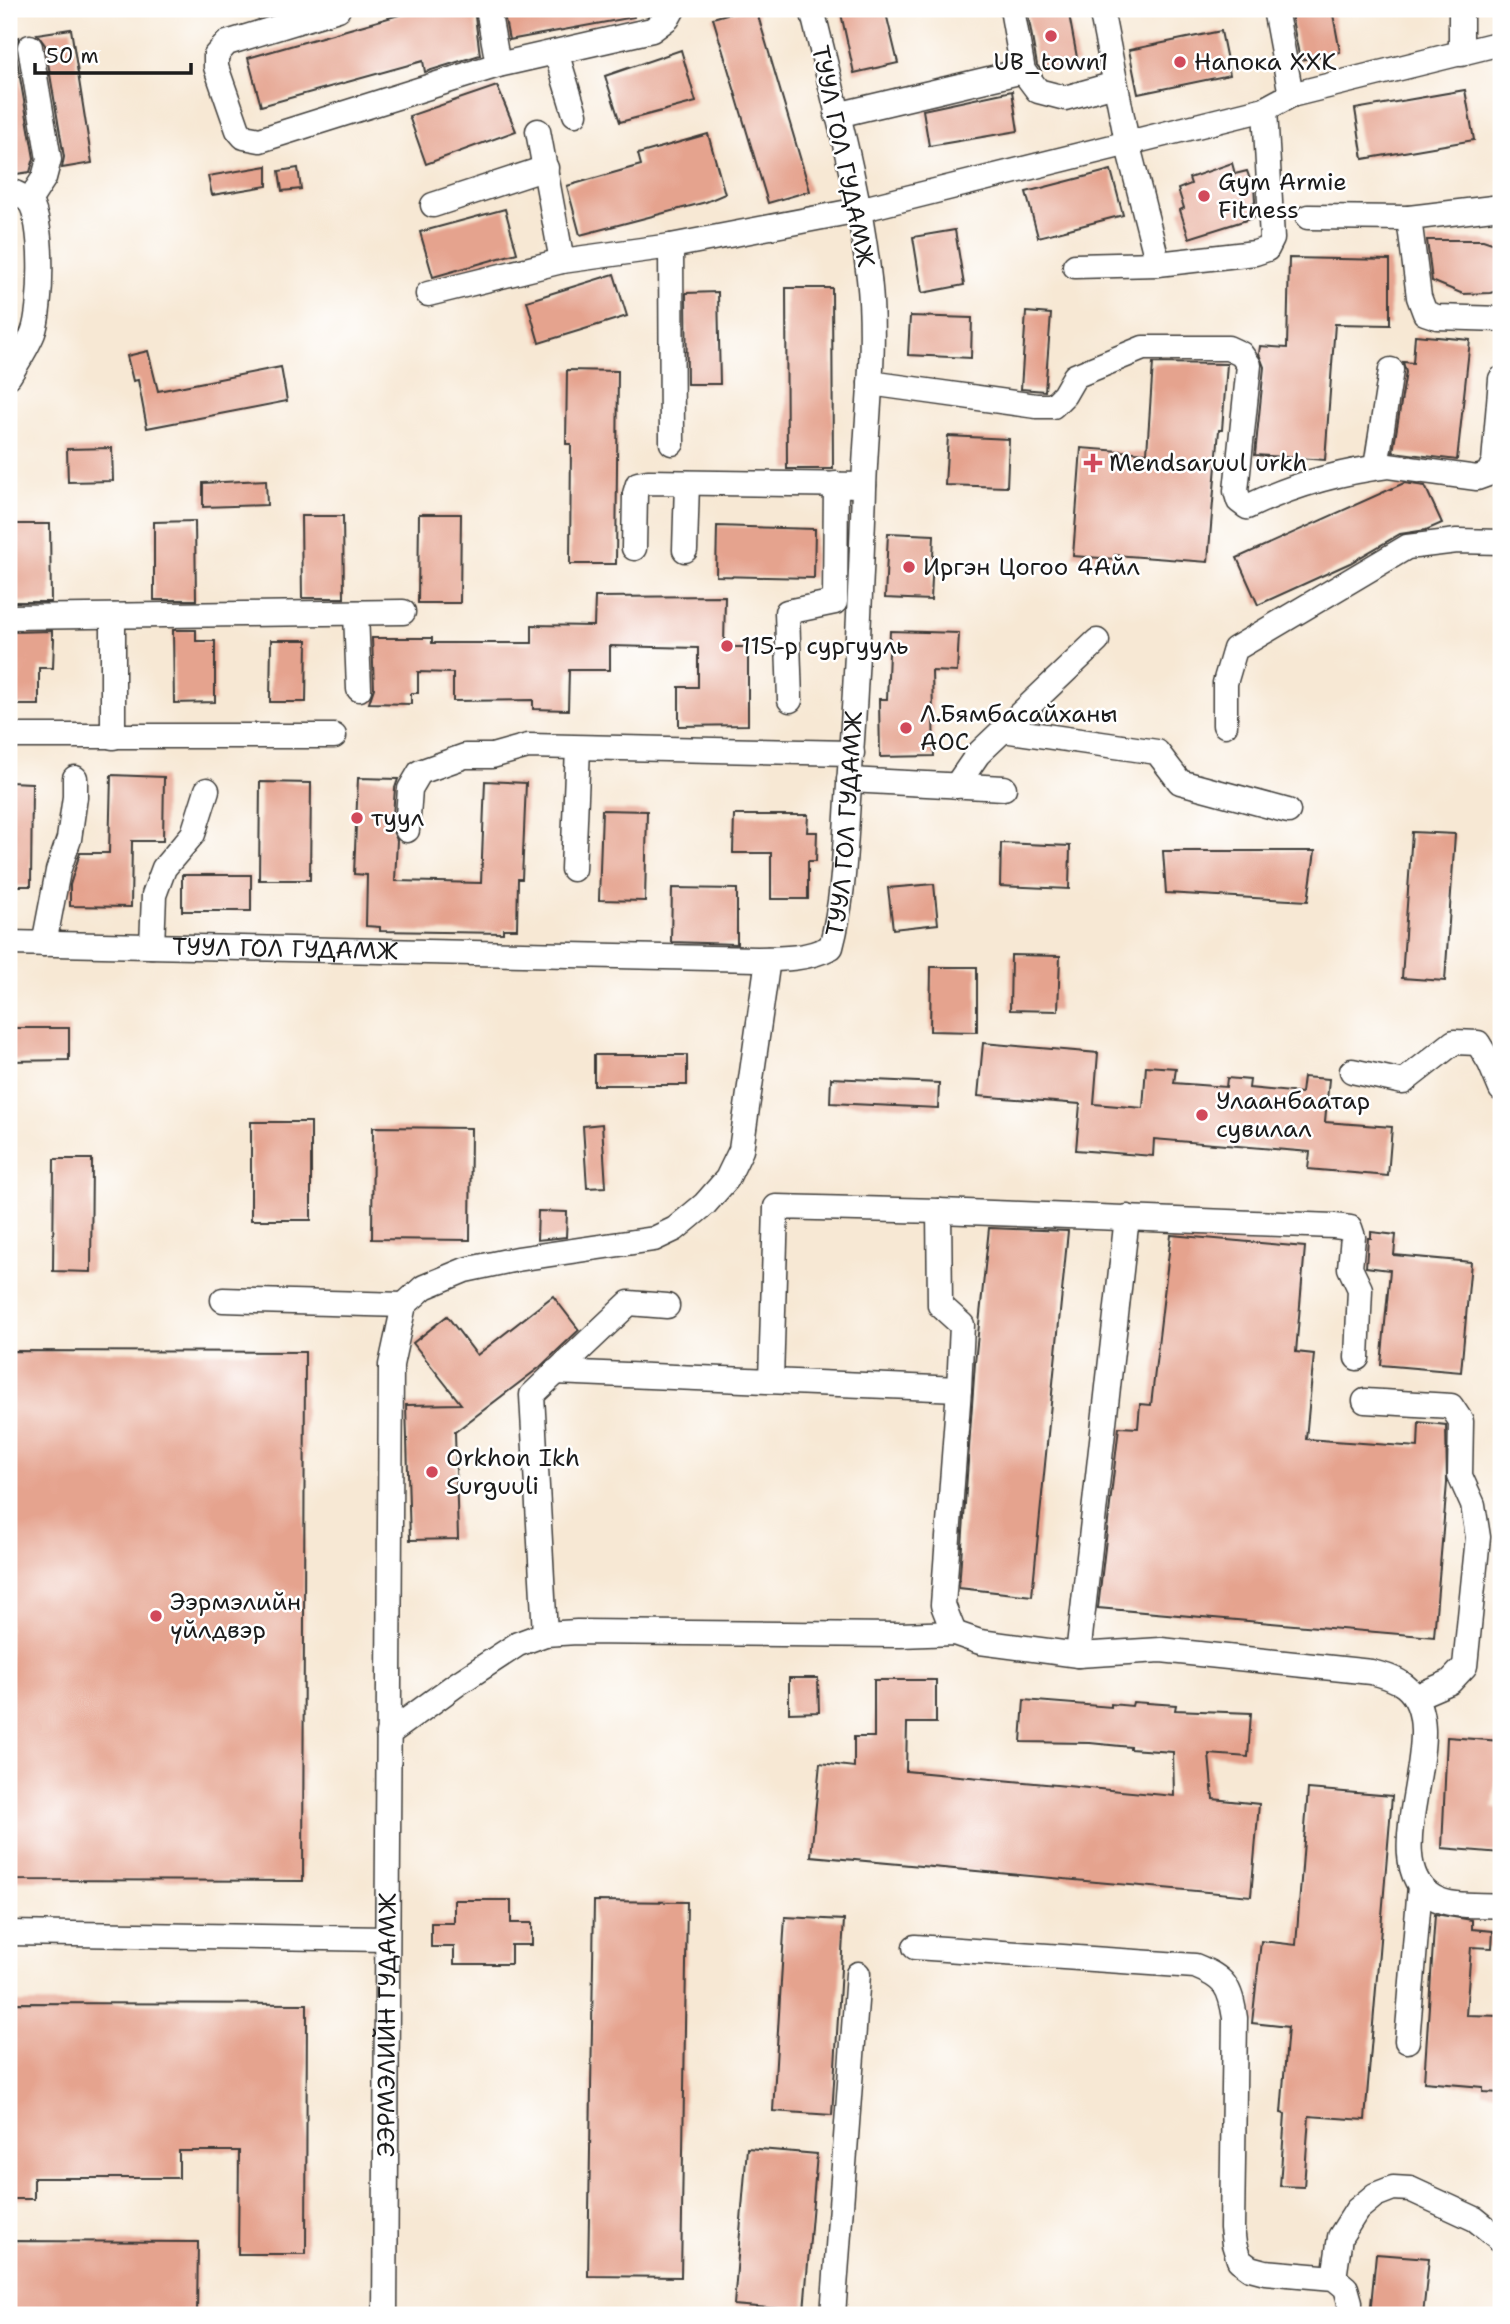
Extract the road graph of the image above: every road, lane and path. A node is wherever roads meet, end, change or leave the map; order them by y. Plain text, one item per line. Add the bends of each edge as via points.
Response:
1 (338, 9) edge
2 (488, 9) edge
3 (673, 9) edge
4 (812, 9) edge
5 (1012, 9) edge
6 (1101, 9) edge
7 (1275, 9) edge
8 (1461, 9) edge
9 (1501, 43) edge
10 (30, 47) dead end
11 (556, 52) junction
12 (1461, 54) junction
13 (498, 65) junction
14 (1023, 71) junction
15 (1115, 83) junction
16 (1292, 95) junction
17 (1265, 109) junction
18 (575, 114) dead end
19 (837, 115) junction
20 (538, 131) dead end
21 (1127, 142) junction
22 (546, 168) junction
23 (19, 195) edge
24 (433, 205) dead end
25 (1501, 207) edge
26 (859, 210) junction
27 (1308, 217) dead end
28 (1409, 218) junction
29 (671, 246) junction
30 (562, 261) junction
31 (1158, 264) junction
32 (1075, 266) dead end
33 (428, 294) dead end
34 (1501, 319) edge
35 (1391, 370) dead end
36 (9, 376) edge
37 (1501, 379) edge
38 (870, 383) junction
39 (672, 443) dead end
40 (1376, 467) junction
41 (687, 483) junction
42 (836, 484) junction
43 (864, 485) junction
44 (1501, 542) edge
45 (634, 548) dead end
46 (685, 550) dead end
47 (403, 612) dead end
48 (356, 613) junction
49 (113, 616) junction
50 (9, 617) edge
51 (1097, 641) dead end
52 (359, 688) dead end
53 (789, 700) dead end
54 (1225, 725) dead end
55 (1003, 730) junction
56 (9, 736) edge
57 (334, 736) dead end
58 (113, 737) junction
59 (578, 748) junction
60 (852, 753) junction
61 (75, 778) dead end
62 (849, 780) junction
63 (956, 786) junction
64 (1003, 788) dead end
65 (207, 790) dead end
66 (1288, 811) dead end
67 (407, 830) dead end
68 (573, 869) dead end
69 (9, 943) edge
70 (44, 944) junction
71 (152, 946) junction
72 (768, 959) junction
73 (1352, 1071) dead end
74 (1501, 1089) edge
75 (939, 1211) junction
76 (1127, 1217) junction
77 (223, 1300) dead end
78 (404, 1305) junction
79 (667, 1306) dead end
80 (1357, 1357) dead end
81 (555, 1373) junction
82 (771, 1381) junction
83 (959, 1389) junction
84 (1365, 1401) dead end
85 (954, 1633) junction
86 (545, 1634) junction
87 (1078, 1655) junction
88 (1415, 1697) junction
89 (388, 1734) junction
90 (1420, 1885) junction
91 (1501, 1906) edge
92 (9, 1933) edge
93 (386, 1939) junction
94 (915, 1947) dead end
95 (859, 1974) dead end
96 (1407, 2040) dead end
97 (1501, 2239) edge
98 (1334, 2278) junction
99 (385, 2315) edge
100 (833, 2315) edge
101 (1350, 2315) edge

1 - 13 street via 227,43 216,55 216,67 244,136 261,140
2 - 13 street
3 - 11 street via 652,30
4 - 19 street, ТУУЛ ГОЛ ГУДАМЖ
5 - 14 street
6 - 15 street
7 - 16 street
8 - 12 street
9 - 12 street
10 - 23 street via 49,159 44,178
11 - 13 street
11 - 18 street
12 - 16 street
14 - 15 street via 1038,90 1065,98
14 - 19 street
15 - 21 street
16 - 17 street
17 - 21 street
17 - 31 street via 1272,239 1267,249
19 - 26 street, ТУУЛ ГОЛ ГУДАМЖ
20 - 22 street
21 - 26 street
21 - 31 street
22 - 24 street
22 - 30 street
23 - 36 street via 35,213 40,286 34,331
25 - 28 street
26 - 29 street
26 - 38 street, ТУУЛ ГОЛ ГУДАМЖ via 869,279
27 - 28 street
28 - 34 street via 1425,313
29 - 30 street
29 - 39 street
30 - 33 street
31 - 32 street
35 - 40 street
37 - 40 street via 1494,462 1488,474 1478,478
38 - 40 street via 1053,405 1076,376 1143,348 1228,348 1241,354 1249,365 1236,491 1239,501 1247,506 1281,491
38 - 43 street, ТУУЛ ГОЛ ГУДАМЖ
41 - 42 street
41 - 45 street via 638,484
41 - 46 street
42 - 43 street
42 - 53 street via 835,602 787,612
43 - 60 street, ТУУЛ ГОЛ ГУДАМЖ
44 - 54 street via 1407,547 1235,649 1225,683
47 - 48 street
48 - 49 street
48 - 52 street
49 - 50 street
49 - 58 street
51 - 55 street
55 - 63 street via 978,754
55 - 66 street via 1157,752 1180,782
56 - 58 street
57 - 58 street
59 - 60 street
59 - 67 street via 528,746 492,756 466,756 420,772 410,789
59 - 68 street
60 - 62 street, ТУУЛ ГОЛ ГУДАМЖ
61 - 70 street via 69,839
62 - 63 street
62 - 72 street, ТУУЛ ГОЛ ГУДАМЖ via 831,947 817,954
63 - 64 street
65 - 71 street via 193,834 164,868 153,895
69 - 70 street, ТУУЛ ГОЛ ГУДАМЖ
70 - 71 street, ТУУЛ ГОЛ ГУДАМЖ
71 - 72 street, ТУУЛ ГОЛ ГУДАМЖ
72 - 78 street via 740,1150 727,1179 705,1204 653,1240 465,1270 424,1287
73 - 74 street via 1402,1082 1454,1042 1478,1043
75 - 76 street
75 - 82 street via 776,1207
75 - 83 street via 940,1305 962,1325
76 - 80 street via 1350,1228 1350,1268 1360,1289
76 - 87 street
77 - 78 street
78 - 89 street, ЭЭРМЭЛИЙН ГУДАМЖ via 391,1365
79 - 81 street via 629,1303
81 - 82 street
81 - 86 street via 532,1395
82 - 83 street
83 - 85 street via 943,1605
84 - 88 street via 1451,1406 1461,1421 1460,1476 1474,1505 1478,1537 1465,1666 1450,1682
85 - 86 street
85 - 87 street via 980,1642
86 - 89 street via 517,1644
87 - 88 street via 1161,1650 1371,1672 1392,1678
88 - 90 street via 1423,1734 1408,1859
89 - 93 street, ЭЭРМЭЛИЙН ГУДАМЖ
90 - 91 street via 1432,1897 1447,1902
90 - 96 street
92 - 93 street
93 - 99 street, ЭЭРМЭЛИЙН ГУДАМЖ
94 - 98 street via 1195,1966 1224,1982 1235,2018 1232,2228 1239,2260 1265,2272
95 - 100 street
97 - 98 street via 1475,2218 1409,2189 1393,2188 1357,2210 1340,2237
98 - 101 street via 1346,2288

